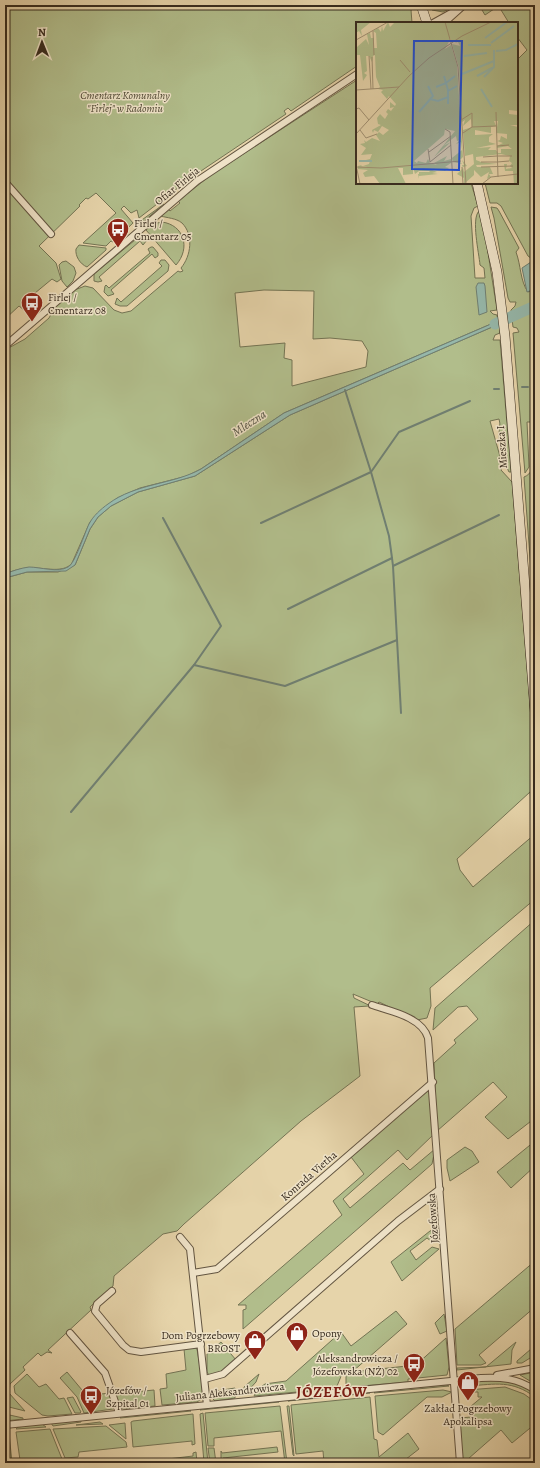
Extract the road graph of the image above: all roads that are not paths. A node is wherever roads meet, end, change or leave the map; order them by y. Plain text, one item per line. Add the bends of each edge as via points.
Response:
1 (415, 5) edge
2 (421, 5) edge
3 (462, 7) edge
4 (421, 22) edge
5 (428, 22) edge
6 (435, 22) edge
7 (445, 22) edge
8 (356, 75) edge
9 (5, 182) edge
10 (477, 184) edge
11 (51, 234) dead end
12 (5, 346) edge
13 (535, 712) edge
14 (372, 1005) dead end
15 (432, 1082) junction
16 (440, 1189) junction
17 (180, 1236) dead end
18 (193, 1273) junction
19 (112, 1291) dead end
20 (70, 1333) dead end
21 (201, 1344) junction
22 (535, 1368) edge
23 (481, 1378) junction
24 (205, 1379) junction
25 (454, 1380) junction
26 (535, 1390) edge
27 (207, 1405) junction
28 (119, 1413) junction
29 (5, 1424) edge
30 (460, 1463) edge

1 - 4 street
2 - 5 street
3 - 6 street
3 - 7 street
8 - 12 street, Ofiar Firleja via 197,181
9 - 11 street
10 - 13 street, Mieszka I via 492,244 502,307
14 - 15 street, Józefowska via 416,1022 424,1030 428,1038
15 - 16 street, Józefowska
15 - 18 street, Konrada Vietha via 217,1269
16 - 24 street via 398,1221 223,1374
16 - 25 street, Józefowska
17 - 18 street via 190,1249
18 - 21 street
19 - 21 street via 97,1304 96,1311 129,1350 141,1352
20 - 28 street via 105,1373
21 - 24 street
22 - 23 street, Juliana Aleksandrowicza
23 - 25 street, Juliana Aleksandrowicza
23 - 26 street, Juliana Aleksandrowicza via 508,1378 521,1381
24 - 27 street
25 - 27 street, Juliana Aleksandrowicza
25 - 30 street, Józefowska
27 - 28 street, Juliana Aleksandrowicza
28 - 29 street, Juliana Aleksandrowicza

